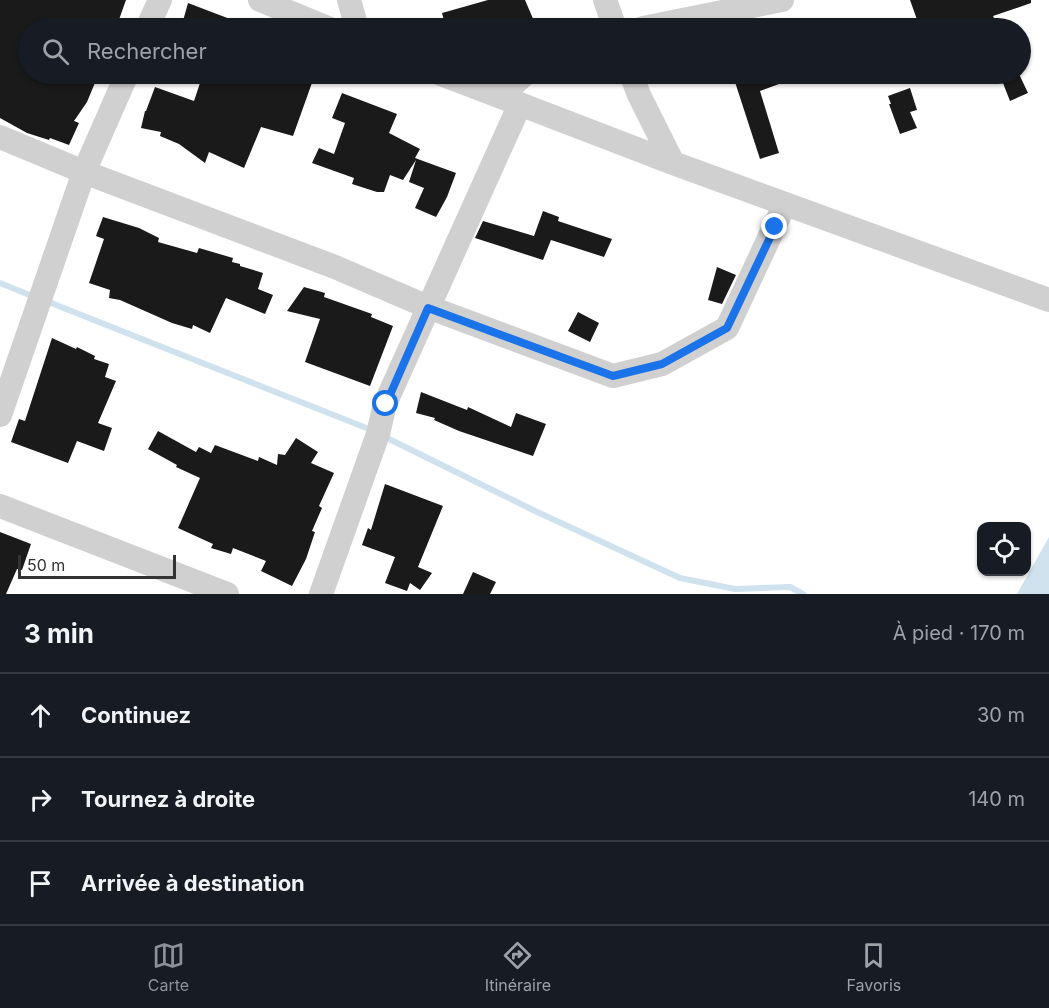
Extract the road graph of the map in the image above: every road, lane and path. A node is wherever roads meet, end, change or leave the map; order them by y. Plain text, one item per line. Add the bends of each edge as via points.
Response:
1 (160, 0) edge
2 (260, 0) edge
3 (348, 0) edge
4 (605, 0) edge
5 (782, 0) edge
6 (152, 18) edge
7 (304, 18) edge
8 (354, 18) edge
9 (611, 18) edge
10 (693, 18) edge
11 (123, 84) edge
12 (468, 84) edge
13 (519, 84) edge
14 (635, 84) edge
15 (510, 100) junction
16 (0, 137) edge
17 (673, 163) junction
18 (84, 172) junction
19 (785, 204) junction
20 (1049, 300) edge
21 (428, 308) junction
22 (0, 415) edge
23 (0, 506) edge
24 (227, 594) edge
25 (321, 594) edge

1 - 6 street
2 - 7 street
3 - 8 street
4 - 9 street
5 - 10 street
11 - 18 street
12 - 15 street
13 - 15 street
14 - 17 street
15 - 17 street
15 - 21 street
16 - 18 street
17 - 19 street
18 - 21 street via 335,267
18 - 22 street
19 - 20 street
19 - 21 street via 727,328 662,364 613,376
21 - 25 street via 386,404
23 - 24 street

